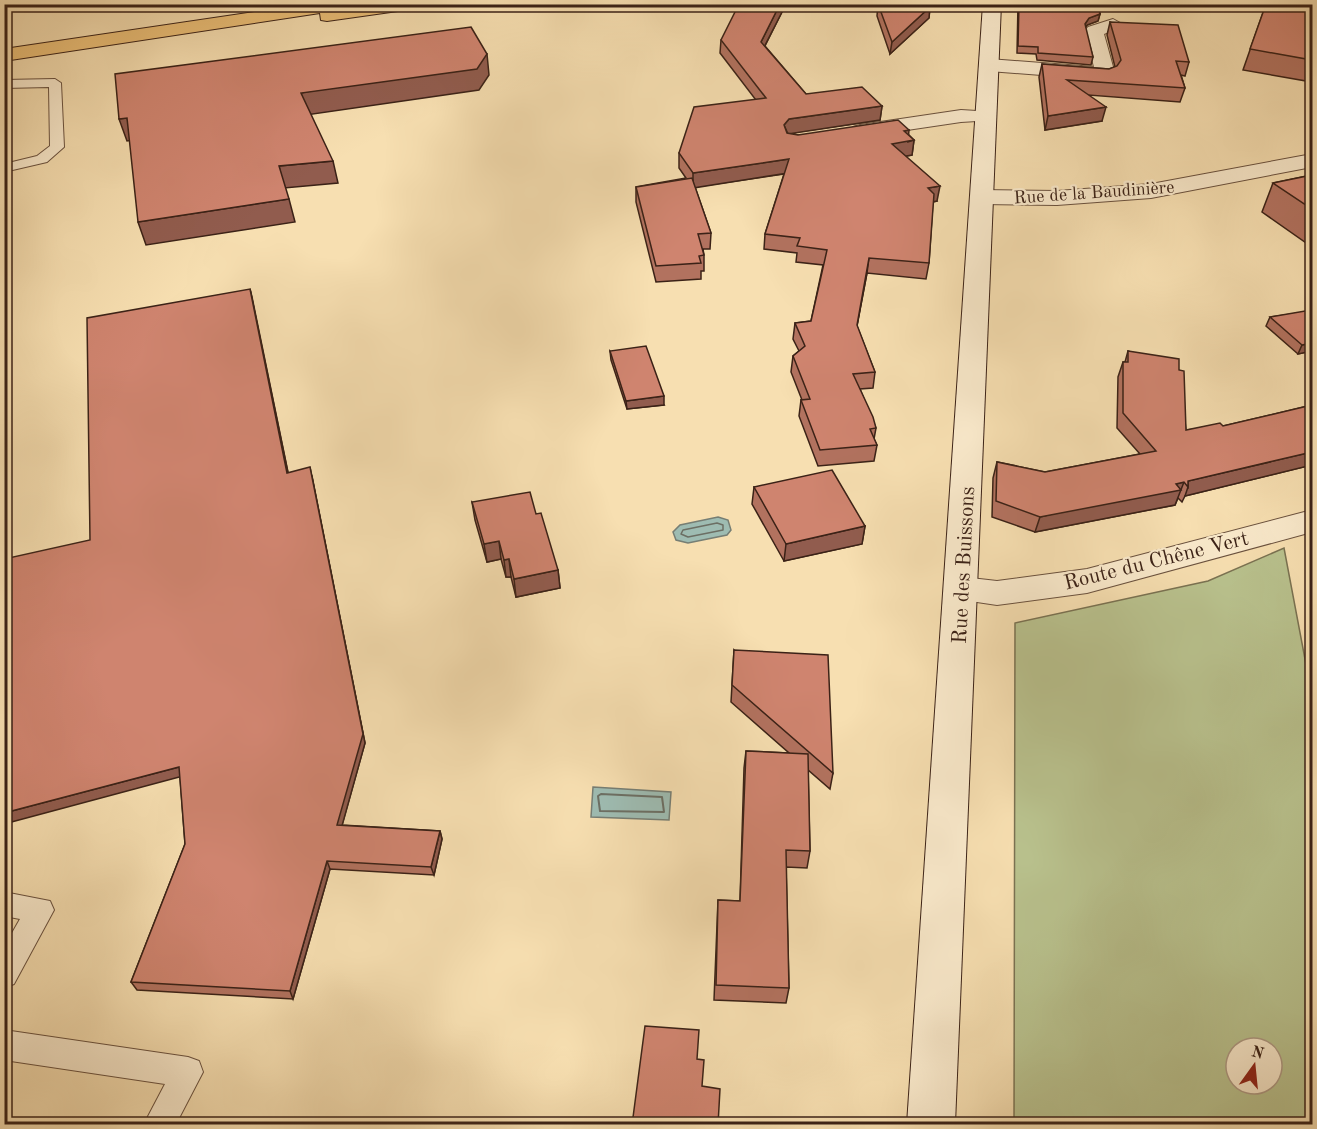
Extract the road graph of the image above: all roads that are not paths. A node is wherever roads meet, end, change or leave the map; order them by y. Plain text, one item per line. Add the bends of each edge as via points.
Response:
1 (348, 4) edge
2 (412, 4) edge
3 (992, 4) edge
4 (1113, 24) edge
5 (128, 38) junction
6 (4, 54) edge
7 (989, 65) junction
8 (4, 84) edge
9 (986, 116) junction
10 (843, 133) edge
11 (1312, 161) edge
12 (4, 168) edge
13 (981, 198) junction
14 (1312, 521) edge
15 (963, 589) junction
16 (4, 904) edge
17 (4, 975) edge
18 (4, 1045) edge
19 (159, 1125) edge
20 (931, 1125) edge

1 - 5 main road
2 - 5 main road
3 - 7 street, Rue des Buissons
4 - 7 street via 1094,31 1105,74
5 - 6 main road
7 - 9 street, Rue des Buissons
8 - 12 lane via 55,83 57,147 42,159
9 - 10 street
9 - 13 street, Rue des Buissons
11 - 13 street, Rue de la Baudinière via 1151,191 1057,198
13 - 15 street, Rue des Buissons
14 - 15 street, Route du Chêne Vert via 1087,581 997,593
15 - 20 street, Rue des Buissons
16 - 17 lane via 40,910
18 - 19 lane via 188,1072

